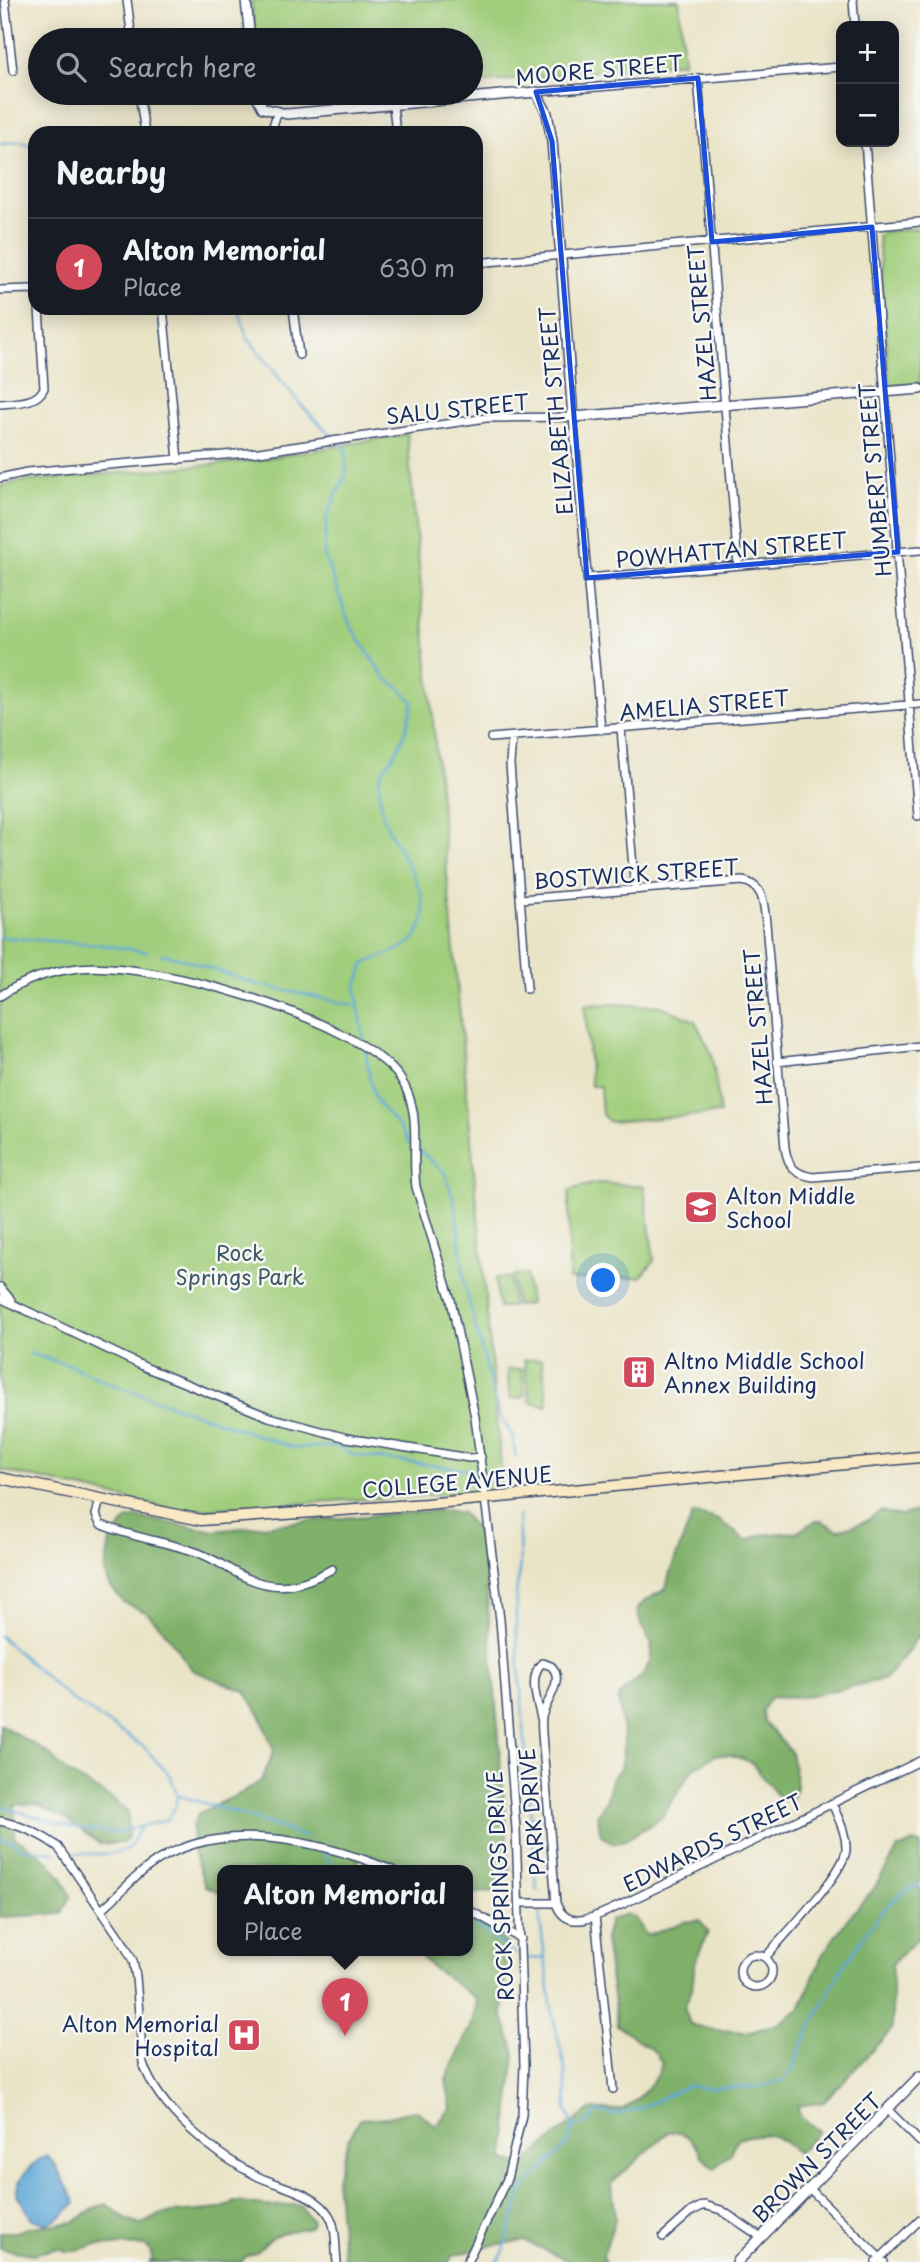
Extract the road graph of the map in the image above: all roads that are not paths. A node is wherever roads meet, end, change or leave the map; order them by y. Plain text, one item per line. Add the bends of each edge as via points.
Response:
1 (5, 0) edge
2 (127, 0) edge
3 (246, 0) edge
4 (853, 0) edge
5 (855, 21) edge
6 (130, 28) edge
7 (249, 28) edge
8 (836, 66) edge
9 (13, 71) dead end
10 (698, 78) junction
11 (536, 92) junction
12 (483, 97) edge
13 (141, 105) edge
14 (262, 105) edge
15 (403, 105) edge
16 (393, 106) junction
17 (277, 113) junction
18 (144, 126) edge
19 (273, 126) edge
20 (395, 126) edge
21 (865, 147) edge
22 (920, 222) edge
23 (872, 227) junction
24 (712, 242) junction
25 (560, 255) junction
26 (483, 262) edge
27 (0, 290) edge
28 (28, 291) edge
29 (40, 315) edge
30 (164, 315) edge
31 (294, 315) edge
32 (299, 355) dead end
33 (920, 389) edge
34 (885, 392) junction
35 (0, 404) edge
36 (725, 406) junction
37 (573, 417) junction
38 (178, 460) junction
39 (0, 478) edge
40 (920, 550) edge
41 (898, 552) junction
42 (738, 565) junction
43 (587, 578) junction
44 (909, 704) junction
45 (920, 704) edge
46 (621, 729) junction
47 (601, 730) junction
48 (512, 737) junction
49 (491, 738) dead end
50 (917, 762) edge
51 (918, 816) dead end
52 (753, 885) joint
53 (635, 889) junction
54 (521, 899) junction
55 (527, 989) dead end
56 (0, 996) edge
57 (920, 1046) edge
58 (777, 1062) junction
59 (920, 1168) edge
60 (0, 1287) edge
61 (0, 1298) edge
62 (12, 1302) junction
63 (481, 1457) junction
64 (920, 1457) edge
65 (0, 1478) edge
66 (100, 1499) junction
67 (485, 1499) junction
68 (332, 1569) dead end
69 (541, 1718) junction
70 (920, 1761) edge
71 (832, 1803) junction
72 (0, 1821) edge
73 (378, 1865) edge
74 (520, 1903) junction
75 (556, 1903) junction
76 (101, 1910) junction
77 (473, 1912) edge
78 (595, 1916) junction
79 (521, 1938) junction
80 (765, 1958) junction
81 (920, 2076) edge
82 (613, 2089) dead end
83 (887, 2109) junction
84 (920, 2142) edge
85 (809, 2188) junction
86 (920, 2220) edge
87 (663, 2236) dead end
88 (761, 2237) junction
89 (880, 2261) edge
90 (337, 2262) edge
91 (467, 2262) edge
92 (737, 2262) edge

1 - 9 street
2 - 6 street
3 - 7 street
4 - 5 street
8 - 10 street, MOORE STREET
10 - 11 street, MOORE STREET
10 - 24 street, HAZEL STREET
11 - 12 street, MOORE STREET
11 - 25 street, ELIZABETH STREET via 550,125
13 - 18 street
14 - 17 street
15 - 16 street, MOORE STREET
16 - 17 street, MOORE STREET
16 - 20 street
17 - 19 street
21 - 23 street, HUMBERT STREET
22 - 23 street
23 - 24 street
23 - 34 street, HUMBERT STREET
24 - 25 street
24 - 36 street, HAZEL STREET
25 - 26 street
25 - 37 street, ELIZABETH STREET
27 - 28 street
29 - 35 street via 44,388 39,396
30 - 38 street
31 - 32 street
33 - 34 street, SALU STREET
34 - 36 street, SALU STREET
34 - 41 street, HUMBERT STREET
36 - 37 street, SALU STREET
36 - 42 street, HAZEL STREET
37 - 38 street, SALU STREET via 486,418 285,449
37 - 43 street, ELIZABETH STREET
38 - 39 street, SALU STREET
40 - 41 street, POWHATTAN STREET
41 - 42 street, POWHATTAN STREET
41 - 44 street, HUMBERT STREET
42 - 43 street, POWHATTAN STREET
43 - 47 street, ELIZABETH STREET
44 - 45 street, AMELIA STREET
44 - 46 street, AMELIA STREET
44 - 50 street, HUMBERT STREET
46 - 47 street, AMELIA STREET
46 - 53 street
47 - 48 street, AMELIA STREET
48 - 49 street, AMELIA STREET
48 - 54 street
50 - 51 street, HUMBERT STREET
52 - 53 street, BOSTWICK STREET via 742,881
52 - 58 street, HAZEL STREET via 764,901
53 - 54 street, BOSTWICK STREET
54 - 55 street
56 - 63 street, ROCK SPRINGS DRIVE via 32,979 79,968 151,973 222,989 305,1018 351,1038 390,1066 404,1085 414,1114 416,1187 461,1340
57 - 58 street
58 - 59 street, HAZEL STREET via 785,1148 792,1169 813,1177
60 - 62 street
61 - 62 street
62 - 63 street via 147,1368 269,1417 385,1446
63 - 67 street, ROCK SPRINGS DRIVE
64 - 67 main road, COLLEGE AVENUE
65 - 66 main road, COLLEGE AVENUE
66 - 67 main road, COLLEGE AVENUE via 201,1520
66 - 68 street via 96,1515 100,1524 201,1553 262,1584 292,1586
67 - 74 street, ROCK SPRINGS DRIVE via 508,1710
69 - 69 street, PARK DRIVE via 557,1674 542,1663 535,1670
69 - 75 street, PARK DRIVE
70 - 71 street, EDWARDS STREET
71 - 78 street, EDWARDS STREET
71 - 80 street via 845,1839 844,1857
72 - 76 street via 24,1827 58,1847
73 - 76 street via 335,1849 285,1839 205,1842 149,1866
74 - 75 street
74 - 79 street, ROCK SPRINGS DRIVE
75 - 78 street, EDWARDS STREET via 560,1914 569,1919
76 - 90 street via 133,1961 140,2046 152,2086 219,2152 323,2208 332,2220
77 - 79 street
78 - 82 street
79 - 91 street, ROCK SPRINGS DRIVE via 524,2065 519,2134 502,2191
80 - 80 street via 772,1969 770,1979 762,1986 746,1984 740,1970 743,1960 752,1955
81 - 83 street, BROWN STREET
83 - 84 street
83 - 85 street, BROWN STREET
85 - 88 street, BROWN STREET
85 - 89 street
86 - 89 street
87 - 88 street via 704,2204
88 - 92 street, BROWN STREET

